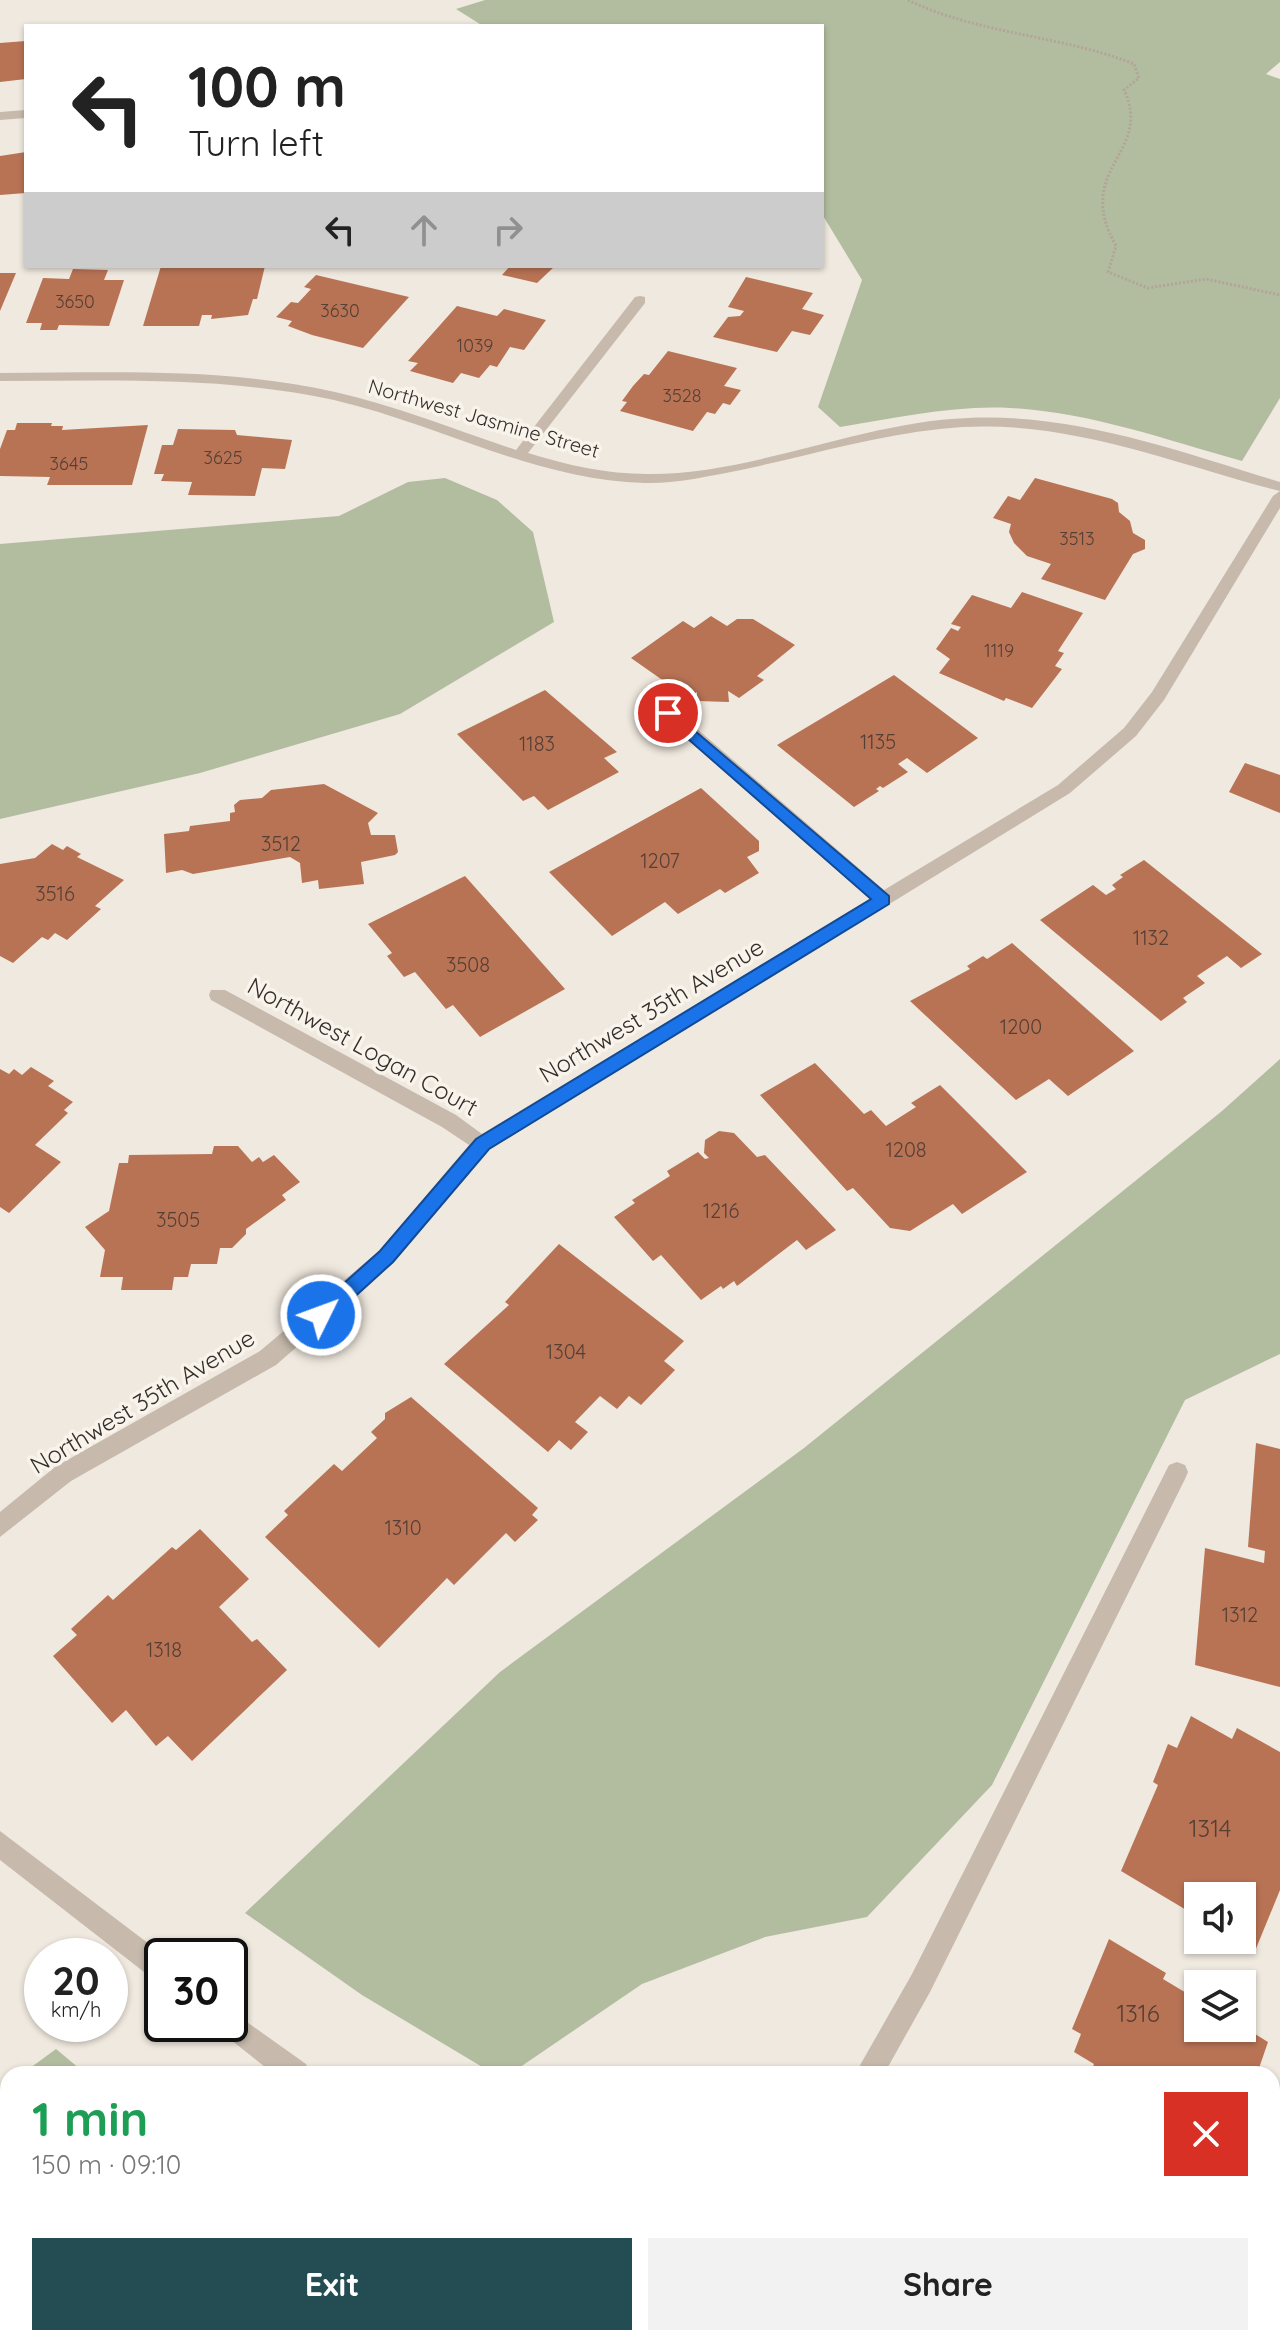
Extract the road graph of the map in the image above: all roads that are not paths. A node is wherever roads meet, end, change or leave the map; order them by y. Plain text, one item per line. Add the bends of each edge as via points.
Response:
1 (24, 114) edge
2 (0, 116) edge
3 (640, 300) dead end
4 (0, 377) edge
5 (520, 454) junction
6 (1280, 487) edge
7 (1280, 496) edge
8 (668, 713) dead end
9 (883, 900) junction
10 (218, 995) dead end
11 (482, 1144) junction
12 (1177, 1472) dead end
13 (0, 1526) edge
14 (0, 1844) edge
15 (144, 1956) edge
16 (248, 2037) edge
17 (286, 2066) edge
18 (874, 2066) edge

1 - 2 street
3 - 5 street
4 - 5 street, Northwest Jasmine Street via 269,384 352,401
5 - 6 street, Northwest Jasmine Street via 615,477 675,477 932,426 1025,421 1118,438
7 - 9 street, Northwest 35th Avenue via 1194,643 1130,732 1064,789
8 - 9 street
9 - 11 street, Northwest 35th Avenue
10 - 11 street, Northwest Logan Court
11 - 13 street, Northwest 35th Avenue via 386,1257 268,1358 63,1474
12 - 18 street via 921,1983
14 - 15 street
16 - 17 street

